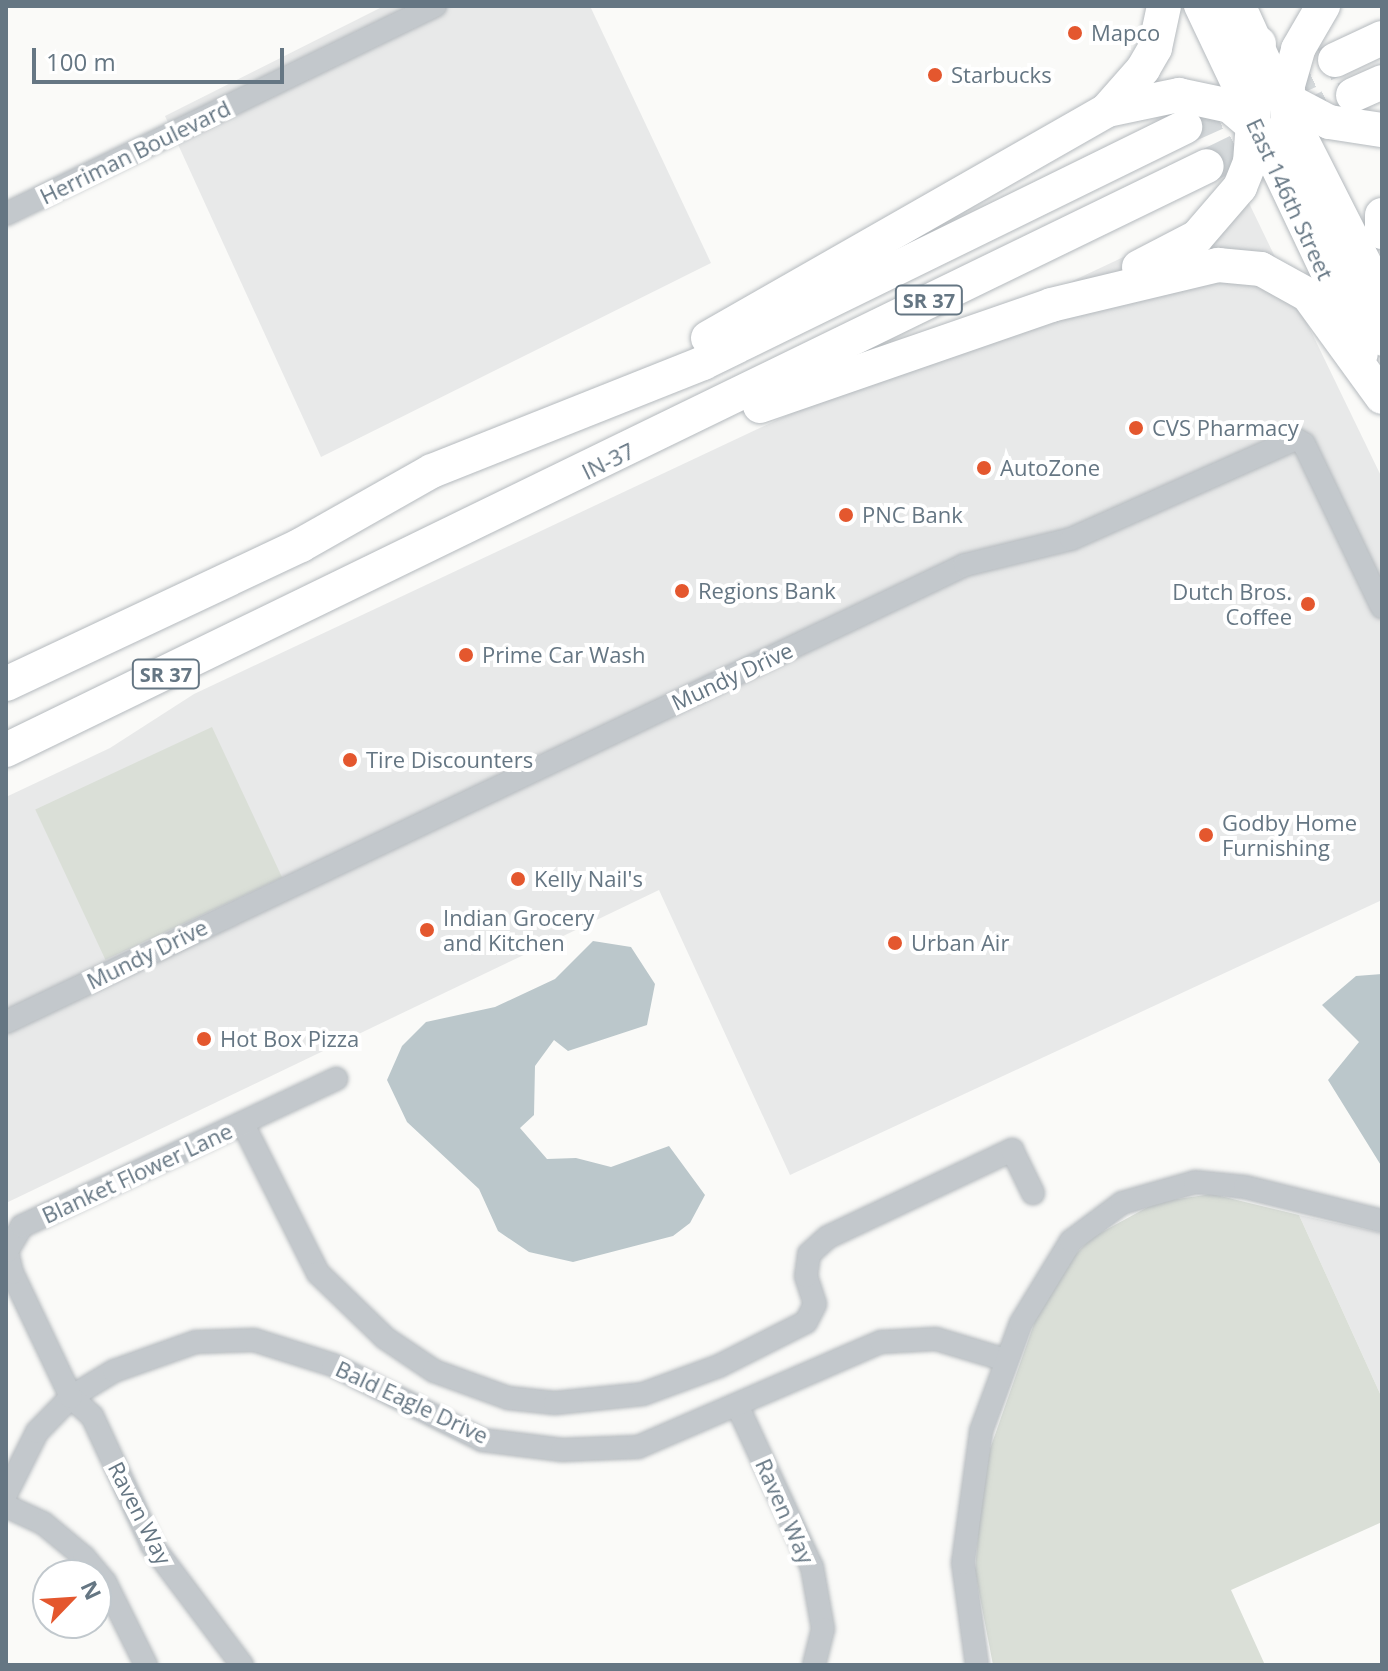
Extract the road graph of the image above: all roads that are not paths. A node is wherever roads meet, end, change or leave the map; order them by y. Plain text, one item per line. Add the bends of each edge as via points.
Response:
1 (435, 6) edge
2 (1164, 6) edge
3 (1198, 6) edge
4 (1219, 6) edge
5 (1242, 6) edge
6 (1323, 6) edge
7 (1382, 38) edge
8 (1258, 56) junction
9 (1335, 60) tunnel mouth
10 (1286, 102) junction
11 (1107, 110) junction
12 (1252, 119) junction
13 (1185, 127) tunnel mouth
14 (1382, 130) edge
15 (1286, 154) junction
16 (1207, 166) tunnel mouth
17 (6, 214) edge
18 (1382, 215) edge
19 (1300, 222) junction
20 (1382, 232) edge
21 (1382, 291) edge
22 (1051, 305) junction
23 (1382, 339) edge
24 (636, 389) junction
25 (1382, 394) edge
26 (652, 439) junction
27 (1382, 607) edge
28 (6, 684) edge
29 (6, 750) edge
30 (6, 1022) edge
31 (336, 1079) dead end
32 (243, 1124) junction
33 (1033, 1193) dead end
34 (1382, 1221) edge
35 (1006, 1360) junction
36 (71, 1397) junction
37 (738, 1407) junction
38 (6, 1494) edge
39 (6, 1506) edge
40 (146, 1665) edge
41 (242, 1665) edge
42 (814, 1665) edge
43 (977, 1665) edge

1 - 17 street, Herriman Boulevard
2 - 11 highway via 1155,48
3 - 12 main road, East 146th Street
4 - 8 highway
5 - 8 main road
6 - 10 highway via 1298,49
7 - 9 highway
8 - 10 highway
8 - 12 highway
10 - 14 highway via 1329,122
10 - 15 highway
10 - 21 main road, East 146th Street
11 - 12 highway via 1179,95 1230,106
11 - 24 highway via 697,344
12 - 15 highway
12 - 19 main road, East 146th Street
12 - 22 highway via 1250,162 1240,187 1197,237 1175,252
13 - 24 highway, SR 37 via 703,363
15 - 19 highway
15 - 23 highway
16 - 26 highway, IN-37 / SR 37
18 - 20 highway
19 - 25 main road, East 146th Street
22 - 25 highway via 1218,265 1261,269 1294,285 1322,309
22 - 26 highway via 708,425
24 - 28 highway, SR 37 via 432,471 301,545
26 - 29 highway, IN-37 / SR 37
27 - 30 street, Mundy Drive via 1304,444 1296,439 1071,539 965,565
31 - 32 street, Blanket Flower Lane
32 - 33 street via 318,1273 385,1338 434,1371 508,1398 555,1403 643,1394 719,1366 806,1322 815,1304 806,1276 809,1254 828,1237 1012,1150
32 - 36 street, Blanket Flower Lane via 185,1146 135,1177 14,1233 8,1262
34 - 35 street via 1226,1183 1187,1183 1140,1195 1103,1214 1061,1253 1038,1288
35 - 37 street, Bald Eagle Drive via 936,1339 881,1342
35 - 43 street via 981,1431 964,1529 966,1608
36 - 37 street, Bald Eagle Drive via 114,1371 196,1342 254,1340 333,1365 482,1440 562,1450 638,1447
36 - 38 street, Bald Eagle Drive via 37,1432
36 - 41 street, Raven Way via 92,1416 152,1545
37 - 42 street, Raven Way via 812,1567 823,1629
39 - 40 street via 43,1523 84,1557 105,1582

